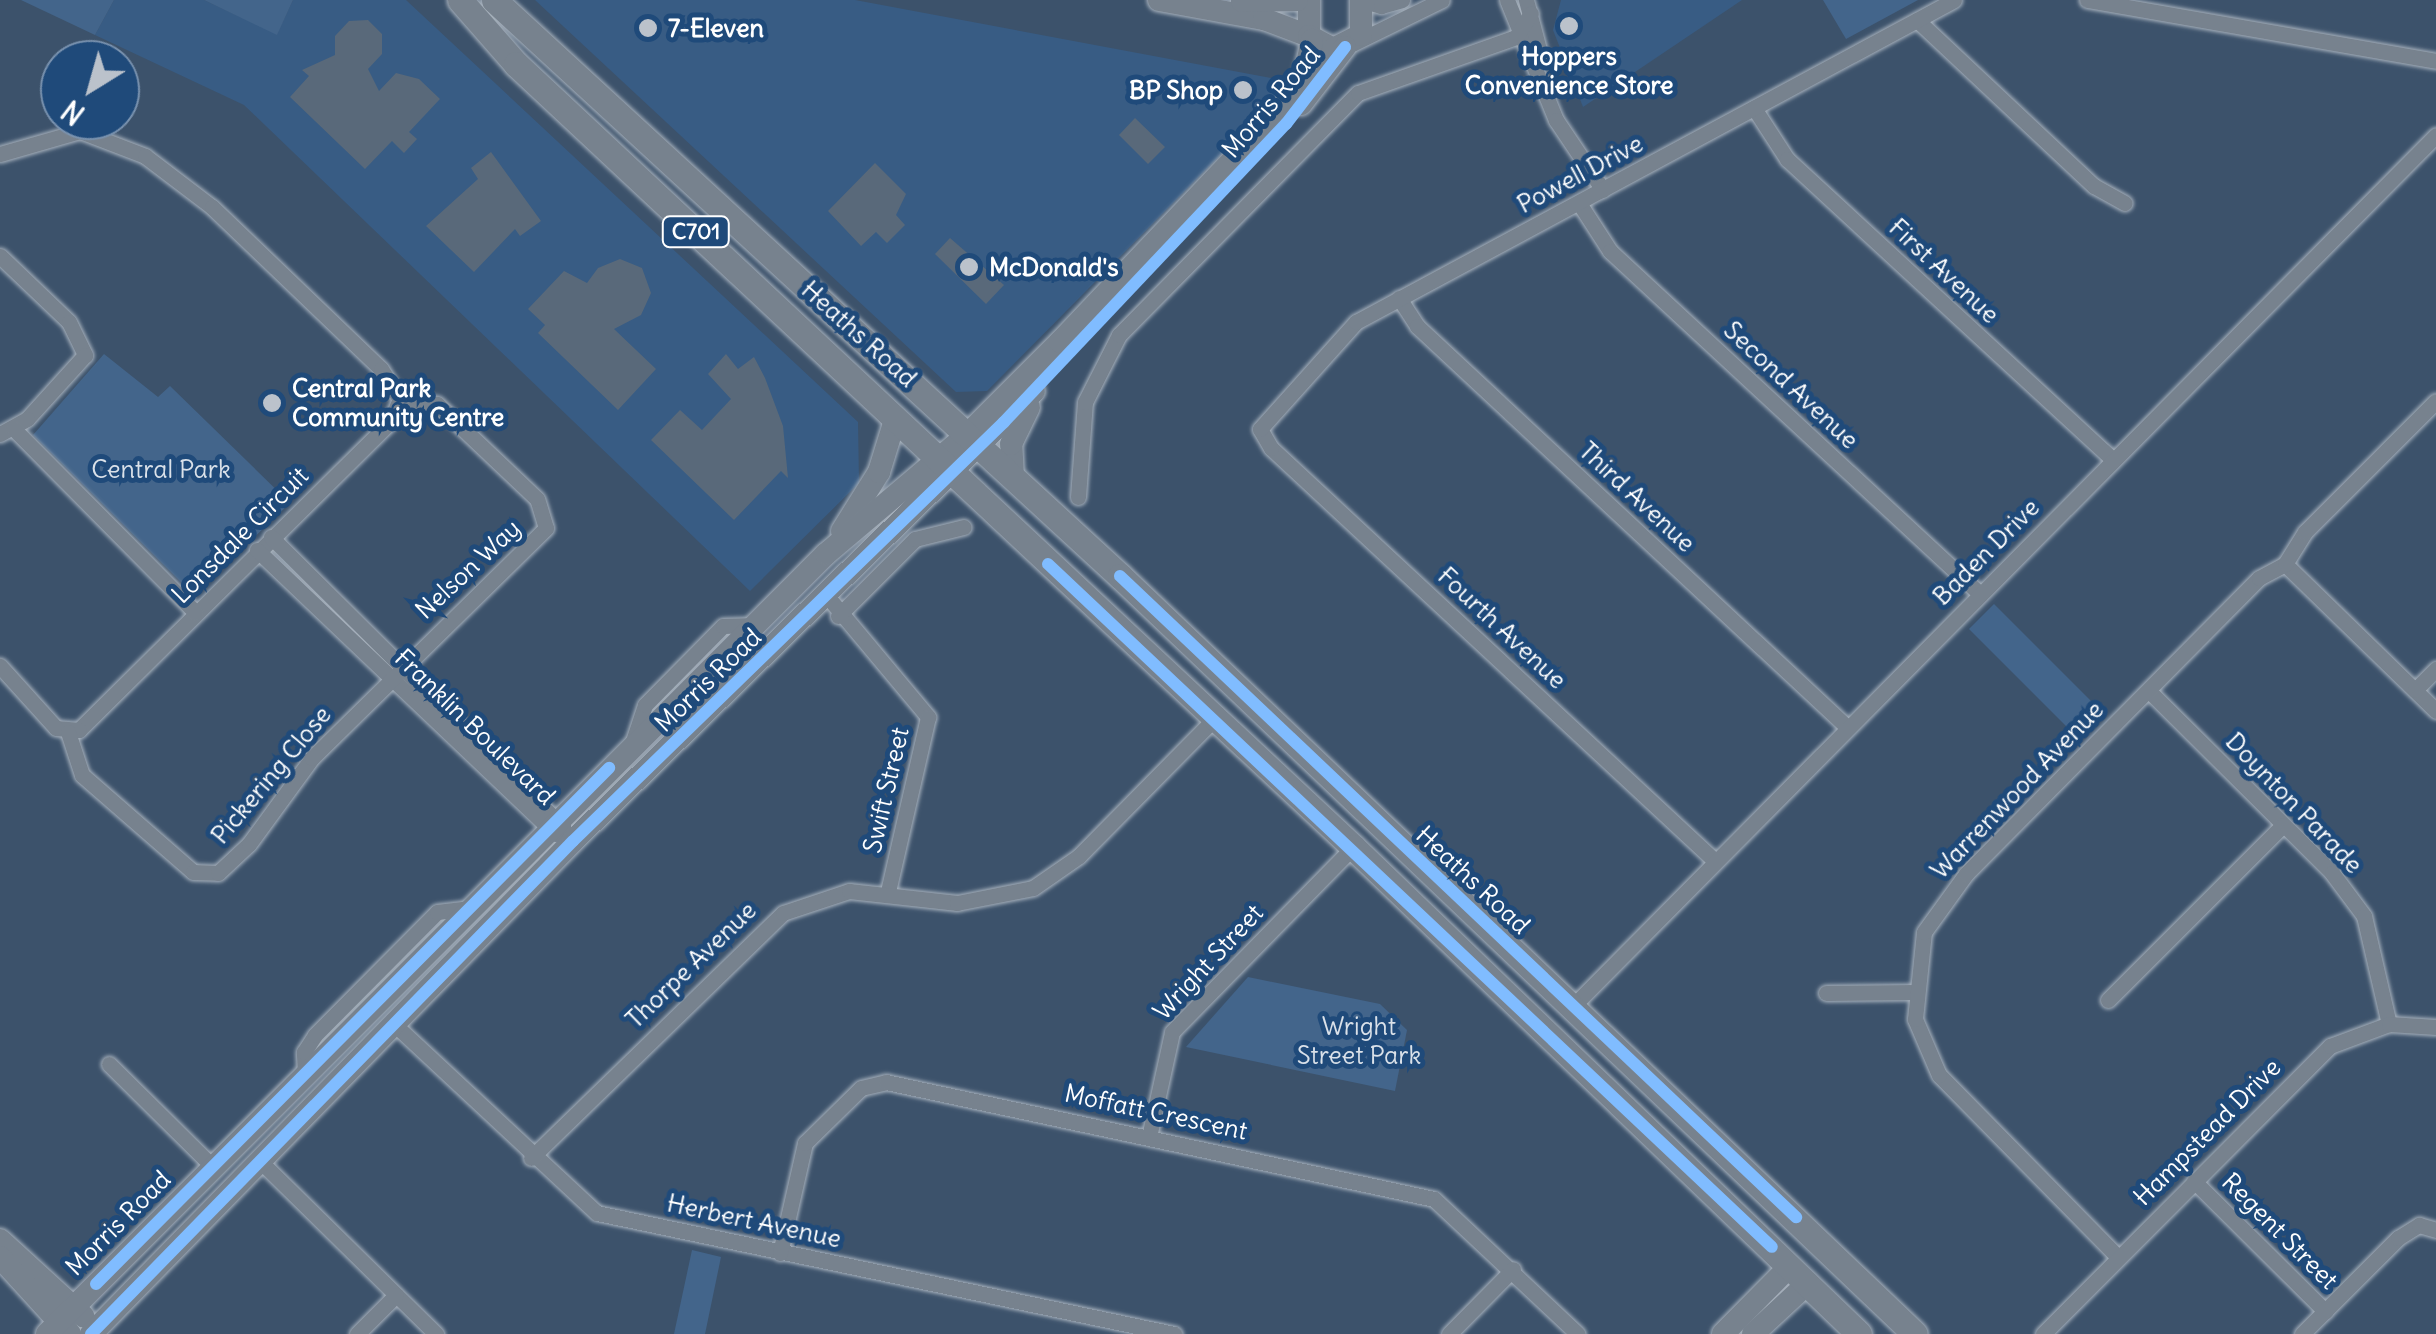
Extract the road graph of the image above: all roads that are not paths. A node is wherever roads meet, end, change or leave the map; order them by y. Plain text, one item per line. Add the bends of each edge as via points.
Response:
1 (460, 0) edge
2 (494, 0) edge
3 (1159, 0) edge
4 (1234, 0) edge
5 (1297, 0) edge
6 (1309, 0) edge
7 (1361, 0) edge
8 (1402, 0) edge
9 (1442, 0) edge
10 (1954, 0) edge
11 (2087, 0) edge
12 (1518, 4) edge
13 (1917, 20) junction
14 (1522, 29) junction
15 (1311, 38) junction
16 (1349, 46) junction
17 (2436, 60) edge
18 (1544, 80) junction
19 (1754, 108) junction
20 (2436, 135) edge
21 (0, 154) edge
22 (1591, 196) junction
23 (2125, 202) dead end
24 (0, 256) edge
25 (1399, 298) junction
26 (1046, 379) junction
27 (400, 399) junction
28 (2436, 401) edge
29 (895, 420) junction
30 (1260, 428) joint
31 (7, 432) edge
32 (974, 440) junction
33 (2113, 460) junction
34 (944, 466) junction
35 (1013, 477) junction
36 (1078, 497) dead end
37 (964, 527) dead end
38 (271, 538) junction
39 (257, 550) junction
40 (826, 554) junction
41 (2285, 564) junction
42 (786, 594) junction
43 (1980, 594) junction
44 (833, 606) junction
45 (196, 613) junction
46 (355, 620) junction
47 (343, 634) junction
48 (0, 666) edge
49 (2436, 669) edge
50 (396, 673) junction
51 (2415, 690) junction
52 (2149, 691) junction
53 (1242, 692) junction
54 (2436, 712) edge
55 (1214, 718) junction
56 (1847, 727) junction
57 (68, 732) junction
58 (551, 824) junction
59 (2283, 825) junction
60 (572, 841) junction
61 (1353, 847) junction
62 (1715, 861) junction
63 (888, 892) junction
64 (1914, 992) junction
65 (1826, 993) dead end
66 (2108, 1000) dead end
67 (1574, 1006) junction
68 (394, 1024) junction
69 (2389, 1024) junction
70 (2436, 1027) edge
71 (109, 1064) dead end
72 (1149, 1137) junction
73 (239, 1140) junction
74 (532, 1158) junction
75 (258, 1159) junction
76 (213, 1167) junction
77 (2194, 1181) junction
78 (2436, 1230) edge
79 (0, 1240) edge
80 (1828, 1248) junction
81 (780, 1253) junction
82 (2118, 1257) junction
83 (0, 1258) edge
84 (1513, 1269) junction
85 (1799, 1274) junction
86 (396, 1295) junction
87 (2325, 1311) junction
88 (1092, 1317) junction
89 (62, 1324) edge
90 (94, 1331) edge
91 (357, 1334) edge
92 (436, 1334) edge
93 (1089, 1334) edge
94 (1174, 1334) edge
95 (1449, 1334) edge
96 (1578, 1334) edge
97 (1723, 1334) edge
98 (1753, 1334) edge
99 (1859, 1334) edge
100 (1915, 1334) edge
101 (2043, 1334) edge
102 (2302, 1334) edge

1 - 29 main road, Heaths Road / C701 via 516,64
2 - 32 main road, Heaths Road / C701 via 595,101
3 - 15 street
4 - 5 street
6 - 15 street, Morris Road
7 - 8 street via 1382,6
7 - 16 street via 1366,24
9 - 16 street
10 - 13 street, Powell Drive
11 - 17 street
12 - 14 street
12 - 18 street
13 - 19 street, Powell Drive
13 - 23 street via 2094,186
14 - 18 street
14 - 36 street, Morris Road via 1358,92 1136,317 1092,378
15 - 16 street
15 - 32 street, Morris Road via 1304,78 1284,106
16 - 26 street, Morris Road via 1274,136
18 - 22 street, Second Avenue
19 - 22 street, Powell Drive
19 - 33 street, First Avenue via 1787,159
20 - 33 street, Baden Drive
21 - 27 street via 80,131 145,156 212,207 381,369
22 - 25 street, Powell Drive
22 - 43 street, Second Avenue via 1610,251
24 - 31 street via 85,346 75,370
25 - 30 street, Powell Drive via 1339,335
25 - 56 street, Third Avenue via 1417,326
26 - 32 street, Morris Road
26 - 35 street via 1011,444
27 - 38 street, Lonsdale Circuit via 390,422
27 - 50 street, Nelson Way via 437,404 548,518 511,567
28 - 41 street, Warrenwood Avenue via 2306,532
29 - 34 main road, Heaths Road / C701
29 - 40 street via 879,472
30 - 62 street, Fourth Avenue via 1272,448
31 - 45 street
32 - 34 street, Morris Road
32 - 35 main road, Heaths Road / C701
33 - 43 street, Baden Drive
34 - 40 street, Morris Road
34 - 44 street, Morris Road
34 - 55 main road, Heaths Road / C701
35 - 53 main road, Heaths Road / C701
37 - 44 street via 915,539
38 - 39 street, Lonsdale Circuit
38 - 46 street, Franklin Boulevard
39 - 45 street, Lonsdale Circuit
39 - 47 street, Franklin Boulevard
40 - 42 street, Morris Road
41 - 51 street
41 - 52 street, Warrenwood Avenue via 2259,578
42 - 44 street via 806,586
42 - 58 street, Morris Road
43 - 56 street, Baden Drive
44 - 60 street, Morris Road via 801,622
44 - 63 street, Swift Street via 917,694 928,716
45 - 57 street, Lonsdale Circuit via 88,722
46 - 47 street
46 - 50 street, Franklin Boulevard
47 - 50 street, Franklin Boulevard
48 - 57 street
49 - 51 street
50 - 57 street, Pickering Close via 312,758 260,832 211,876 193,872 94,787 73,764
50 - 58 street, Franklin Boulevard
51 - 54 street
52 - 59 street, Doynton Parade
52 - 64 street, Warrenwood Avenue via 1939,906 1924,932
53 - 55 main road
53 - 67 main road, Heaths Road / C701
55 - 61 main road, Heaths Road / C701
55 - 63 street, Thorpe Avenue via 1079,856 1033,888 957,903
56 - 62 street, Baden Drive
58 - 60 street, Franklin Boulevard
58 - 73 street, Morris Road
59 - 66 street
59 - 69 street, Doynton Parade via 2364,916
60 - 68 street, Morris Road
61 - 72 street, Wright Street via 1172,1032
61 - 85 main road, Heaths Road / C701
62 - 67 street, Baden Drive
63 - 74 street, Thorpe Avenue via 815,898 759,930
64 - 65 street
64 - 82 street, Warrenwood Avenue via 1915,1019 1938,1075
67 - 80 main road, Heaths Road / C701
68 - 74 street, Herbert Avenue
68 - 75 street, Morris Road
69 - 70 street, Hampstead Drive
69 - 77 street, Hampstead Drive via 2330,1046
71 - 76 street
72 - 81 street, Moffatt Crescent via 871,1084 805,1143
72 - 84 street, Moffatt Crescent via 1434,1199
73 - 75 street
73 - 76 street, Morris Road
74 - 81 street, Herbert Avenue via 596,1214
75 - 86 street
75 - 90 street, Morris Road
76 - 89 street, Morris Road
77 - 82 street, Hampstead Drive
77 - 87 street, Regent Street
78 - 87 street, Regent Street via 2417,1220
79 - 89 street
80 - 85 main road
80 - 100 main road, Heaths Road / C701
81 - 88 street, Herbert Avenue
82 - 101 street, Hampstead Drive
83 - 89 street
84 - 95 street
84 - 96 street, Moffatt Crescent
85 - 97 street
85 - 98 street
85 - 99 main road, Heaths Road / C701
86 - 91 street
86 - 92 street
87 - 102 street
88 - 93 street
88 - 94 street, Herbert Avenue
89 - 90 street

